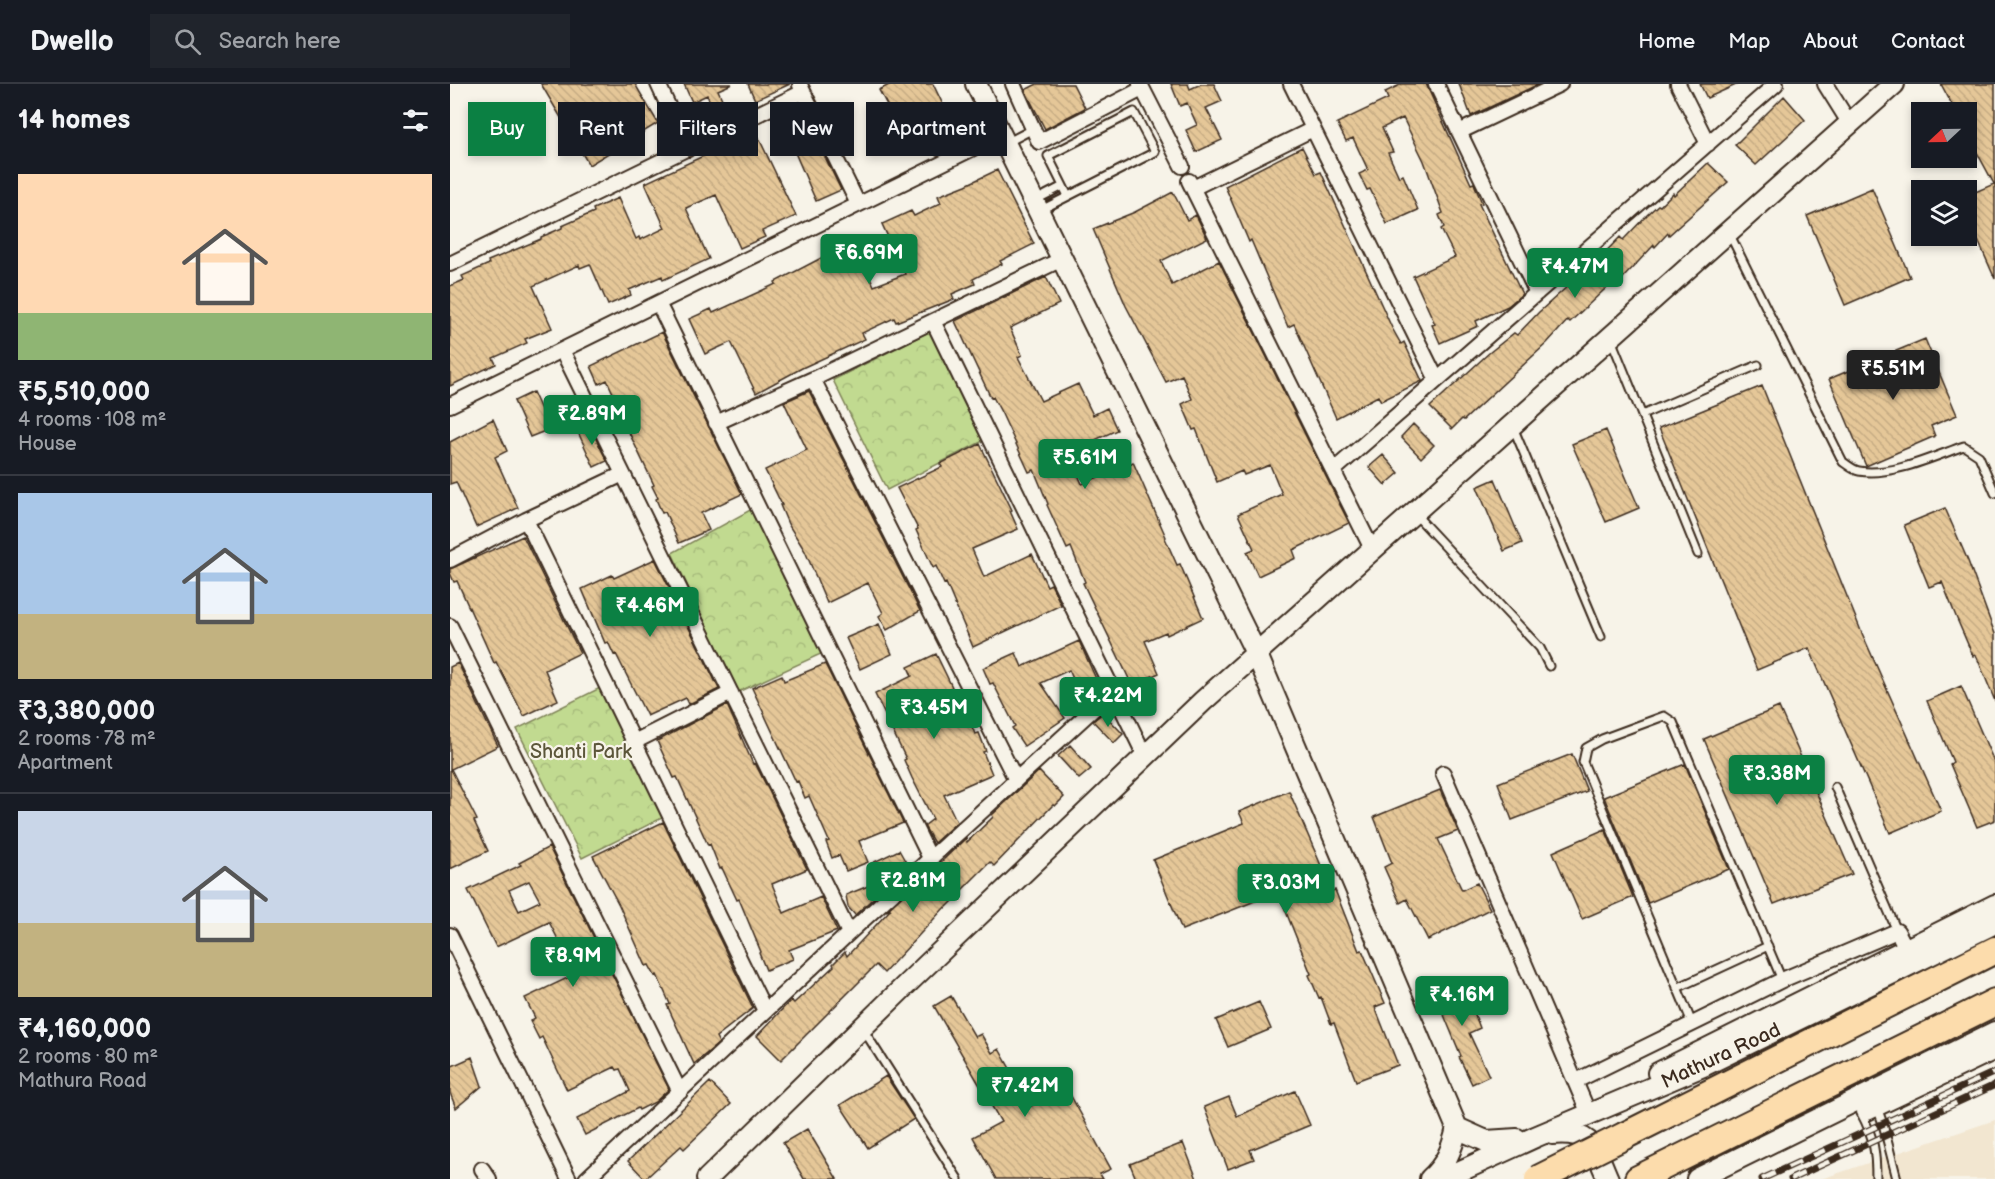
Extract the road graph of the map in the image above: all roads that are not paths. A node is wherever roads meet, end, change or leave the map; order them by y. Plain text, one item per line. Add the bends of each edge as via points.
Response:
1 (658, 84) edge
2 (976, 84) edge
3 (1013, 84) edge
4 (1291, 84) edge
5 (1436, 84) edge
6 (1678, 84) edge
7 (1776, 84) edge
8 (1825, 84) edge
9 (1894, 84) edge
10 (1558, 85) edge
11 (1141, 86) edge
12 (801, 88) edge
13 (666, 102) edge
14 (985, 102) edge
15 (758, 111) edge
16 (1850, 124) junction
17 (1034, 129) junction
18 (1313, 129) junction
19 (1459, 132) junction
20 (1007, 137) edge
21 (1007, 144) edge
22 (1708, 144) junction
23 (674, 156) edge
24 (964, 156) edge
25 (1182, 166) dead end
26 (1063, 186) junction
27 (1068, 196) junction
28 (858, 204) junction
29 (1037, 206) junction
30 (1728, 231) junction
31 (1062, 259) junction
32 (450, 264) edge
33 (1538, 293) junction
34 (658, 303) junction
35 (933, 321) junction
36 (1610, 337) junction
37 (562, 350) junction
38 (1758, 365) dead end
39 (813, 379) junction
40 (1437, 380) junction
41 (450, 405) edge
42 (1642, 415) junction
43 (716, 423) junction
44 (1512, 424) junction
45 (1333, 471) junction
46 (623, 474) junction
47 (1995, 493) edge
48 (1413, 512) junction
49 (526, 520) junction
50 (1372, 549) junction
51 (1698, 554) dead end
52 (450, 560) edge
53 (450, 626) edge
54 (1601, 636) dead end
55 (1257, 655) junction
56 (1549, 666) dead end
57 (1113, 691) junction
58 (731, 693) junction
59 (634, 742) junction
60 (1145, 756) junction
61 (1443, 772) dead end
62 (1016, 780) junction
63 (1835, 787) dead end
64 (930, 860) junction
65 (1995, 905) edge
66 (1995, 923) edge
67 (1897, 931) junction
68 (849, 933) junction
69 (450, 934) edge
70 (1768, 946) junction
71 (1907, 950) junction
72 (1995, 950) edge
73 (1782, 980) junction
74 (1677, 988) junction
75 (1995, 1002) edge
76 (765, 1011) junction
77 (1692, 1023) junction
78 (862, 1028) junction
79 (1995, 1032) edge
80 (1995, 1050) edge
81 (1576, 1081) junction
82 (680, 1092) junction
83 (1636, 1095) junction
84 (1865, 1103) junction
85 (1589, 1114) junction
86 (1457, 1128) junction
87 (1887, 1136) junction
88 (1535, 1137) junction
89 (1873, 1142) junction
90 (570, 1179) edge
91 (585, 1179) edge
92 (707, 1179) edge
93 (958, 1179) edge
94 (1430, 1179) edge
95 (1443, 1179) edge
96 (1538, 1179) edge
97 (1608, 1179) edge
98 (1638, 1179) edge
99 (1698, 1179) edge
100 (1724, 1179) edge
101 (1876, 1179) edge
102 (1897, 1179) edge

1 - 13 street
2 - 14 street
3 - 17 street
4 - 18 street
5 - 19 street
6 - 22 street
7 - 22 street
8 - 16 street
9 - 16 street
10 - 19 street
11 - 17 street via 1039,142
11 - 25 street
12 - 15 street
12 - 28 street
16 - 30 street
17 - 20 lane
18 - 40 street
18 - 45 street via 1191,184
19 - 33 street
21 - 29 street
22 - 33 street
23 - 32 street
24 - 28 street
26 - 27 lane
26 - 27 lane via 1048,156 1134,112 1155,152
26 - 29 lane
27 - 29 lane
28 - 34 street
29 - 31 street
30 - 36 street
30 - 47 lane via 1843,462 1856,471 1875,472 1964,446 1979,456
31 - 35 street
31 - 55 street
33 - 40 street
34 - 37 street
34 - 43 street
35 - 39 street
35 - 57 street
36 - 42 lane
36 - 44 street
37 - 41 street
37 - 46 street
38 - 42 lane
39 - 43 street
39 - 62 street
40 - 45 street
42 - 51 lane
43 - 64 street
44 - 48 street
44 - 54 lane
45 - 50 street
46 - 49 street
46 - 58 street
48 - 50 street
48 - 56 lane via 1540,648
49 - 52 street
49 - 59 street
50 - 55 street
53 - 82 street
55 - 60 street
55 - 86 street
57 - 60 street
57 - 62 street
58 - 59 street
58 - 68 street
59 - 76 street
60 - 78 street
61 - 81 street
62 - 64 street
63 - 67 lane
64 - 68 street
65 - 71 street
66 - 83 street, Mathura Road
67 - 71 street
67 - 73 street
68 - 76 street
69 - 90 street
70 - 73 lane
70 - 74 lane
70 - 74 lane via 1673,722 1664,716 1602,739 1586,748 1583,762
71 - 83 street via 1689,1057 1641,1083
72 - 96 highway, Mathura Road, bridge
73 - 77 street
74 - 77 lane
75 - 98 highway
76 - 82 street
77 - 81 street
78 - 92 street
78 - 93 lane
79 - 84 street
80 - 84 street
81 - 85 street
82 - 91 street
83 - 85 street, Mathura Road
84 - 87 lane
84 - 89 lane
84 - 99 street
84 - 100 street
85 - 88 street, Mathura Road
86 - 88 street via 1486,1141
86 - 94 street via 1451,1152
87 - 89 lane
87 - 102 lane
88 - 95 street, Mathura Road
88 - 97 street via 1581,1135 1590,1143
89 - 101 lane

